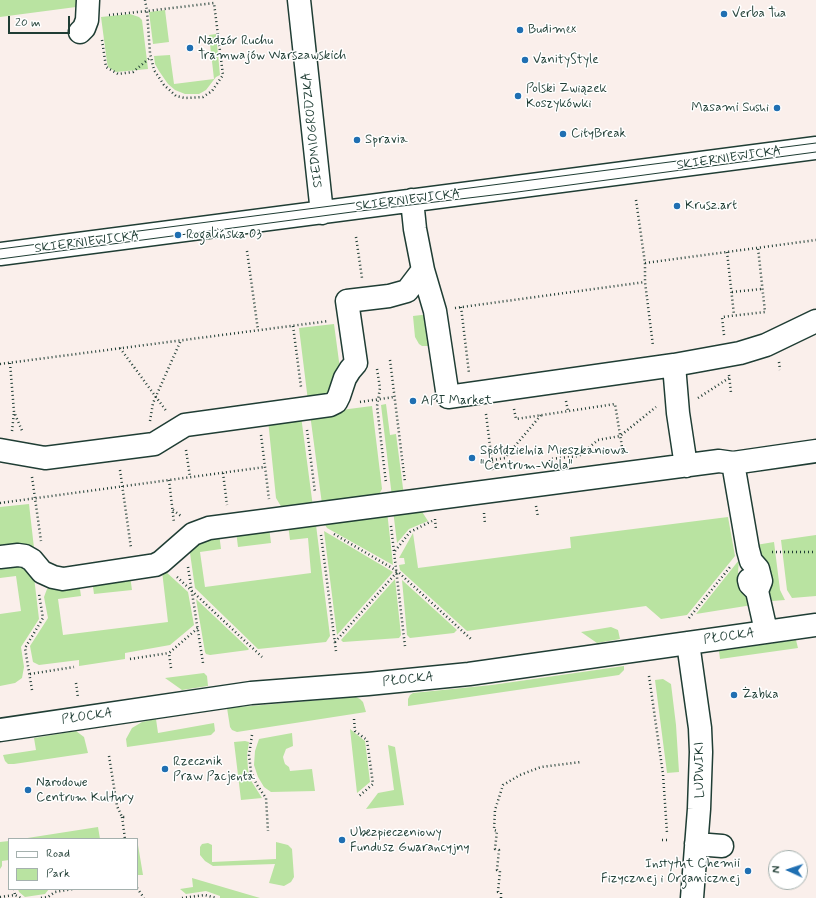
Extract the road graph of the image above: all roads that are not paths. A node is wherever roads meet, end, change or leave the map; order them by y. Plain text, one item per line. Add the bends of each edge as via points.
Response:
1 (88, 0) edge
2 (298, 0) edge
3 (80, 32) dead end
4 (816, 148) edge
5 (412, 200) junction
6 (322, 213) junction
7 (0, 254) edge
8 (423, 270) junction
9 (816, 321) edge
10 (665, 366) junction
11 (0, 450) edge
12 (816, 451) edge
13 (733, 463) junction
14 (686, 466) junction
15 (0, 557) edge
16 (816, 625) edge
17 (766, 631) junction
18 (688, 643) junction
19 (0, 730) edge
20 (696, 844) junction
21 (722, 846) dead end
22 (692, 898) edge

1 - 3 street via 87,20
2 - 6 street, SIEDMIOGRODZKA
4 - 5 street, SKIERNIEWICKA
5 - 6 street, SKIERNIEWICKA
5 - 8 street
6 - 7 street, SKIERNIEWICKA
8 - 10 street via 435,311 448,397
8 - 11 street via 408,291 347,301 356,364 345,378 336,402 330,406 185,425 154,444 117,449 45,458
9 - 10 street via 766,345
10 - 14 street via 676,390
12 - 13 street
13 - 14 street via 719,461
13 - 17 street via 748,550 745,561 758,569 761,581 757,591
14 - 15 street via 398,503 319,520 272,520 202,530 193,534 155,565 63,579 53,577 25,556
16 - 17 street, PŁOCKA
17 - 18 street, PŁOCKA
18 - 19 street, PŁOCKA via 469,674 251,693
18 - 20 street, LUDWIKI via 701,752
20 - 21 street
20 - 22 street, LUDWIKI

